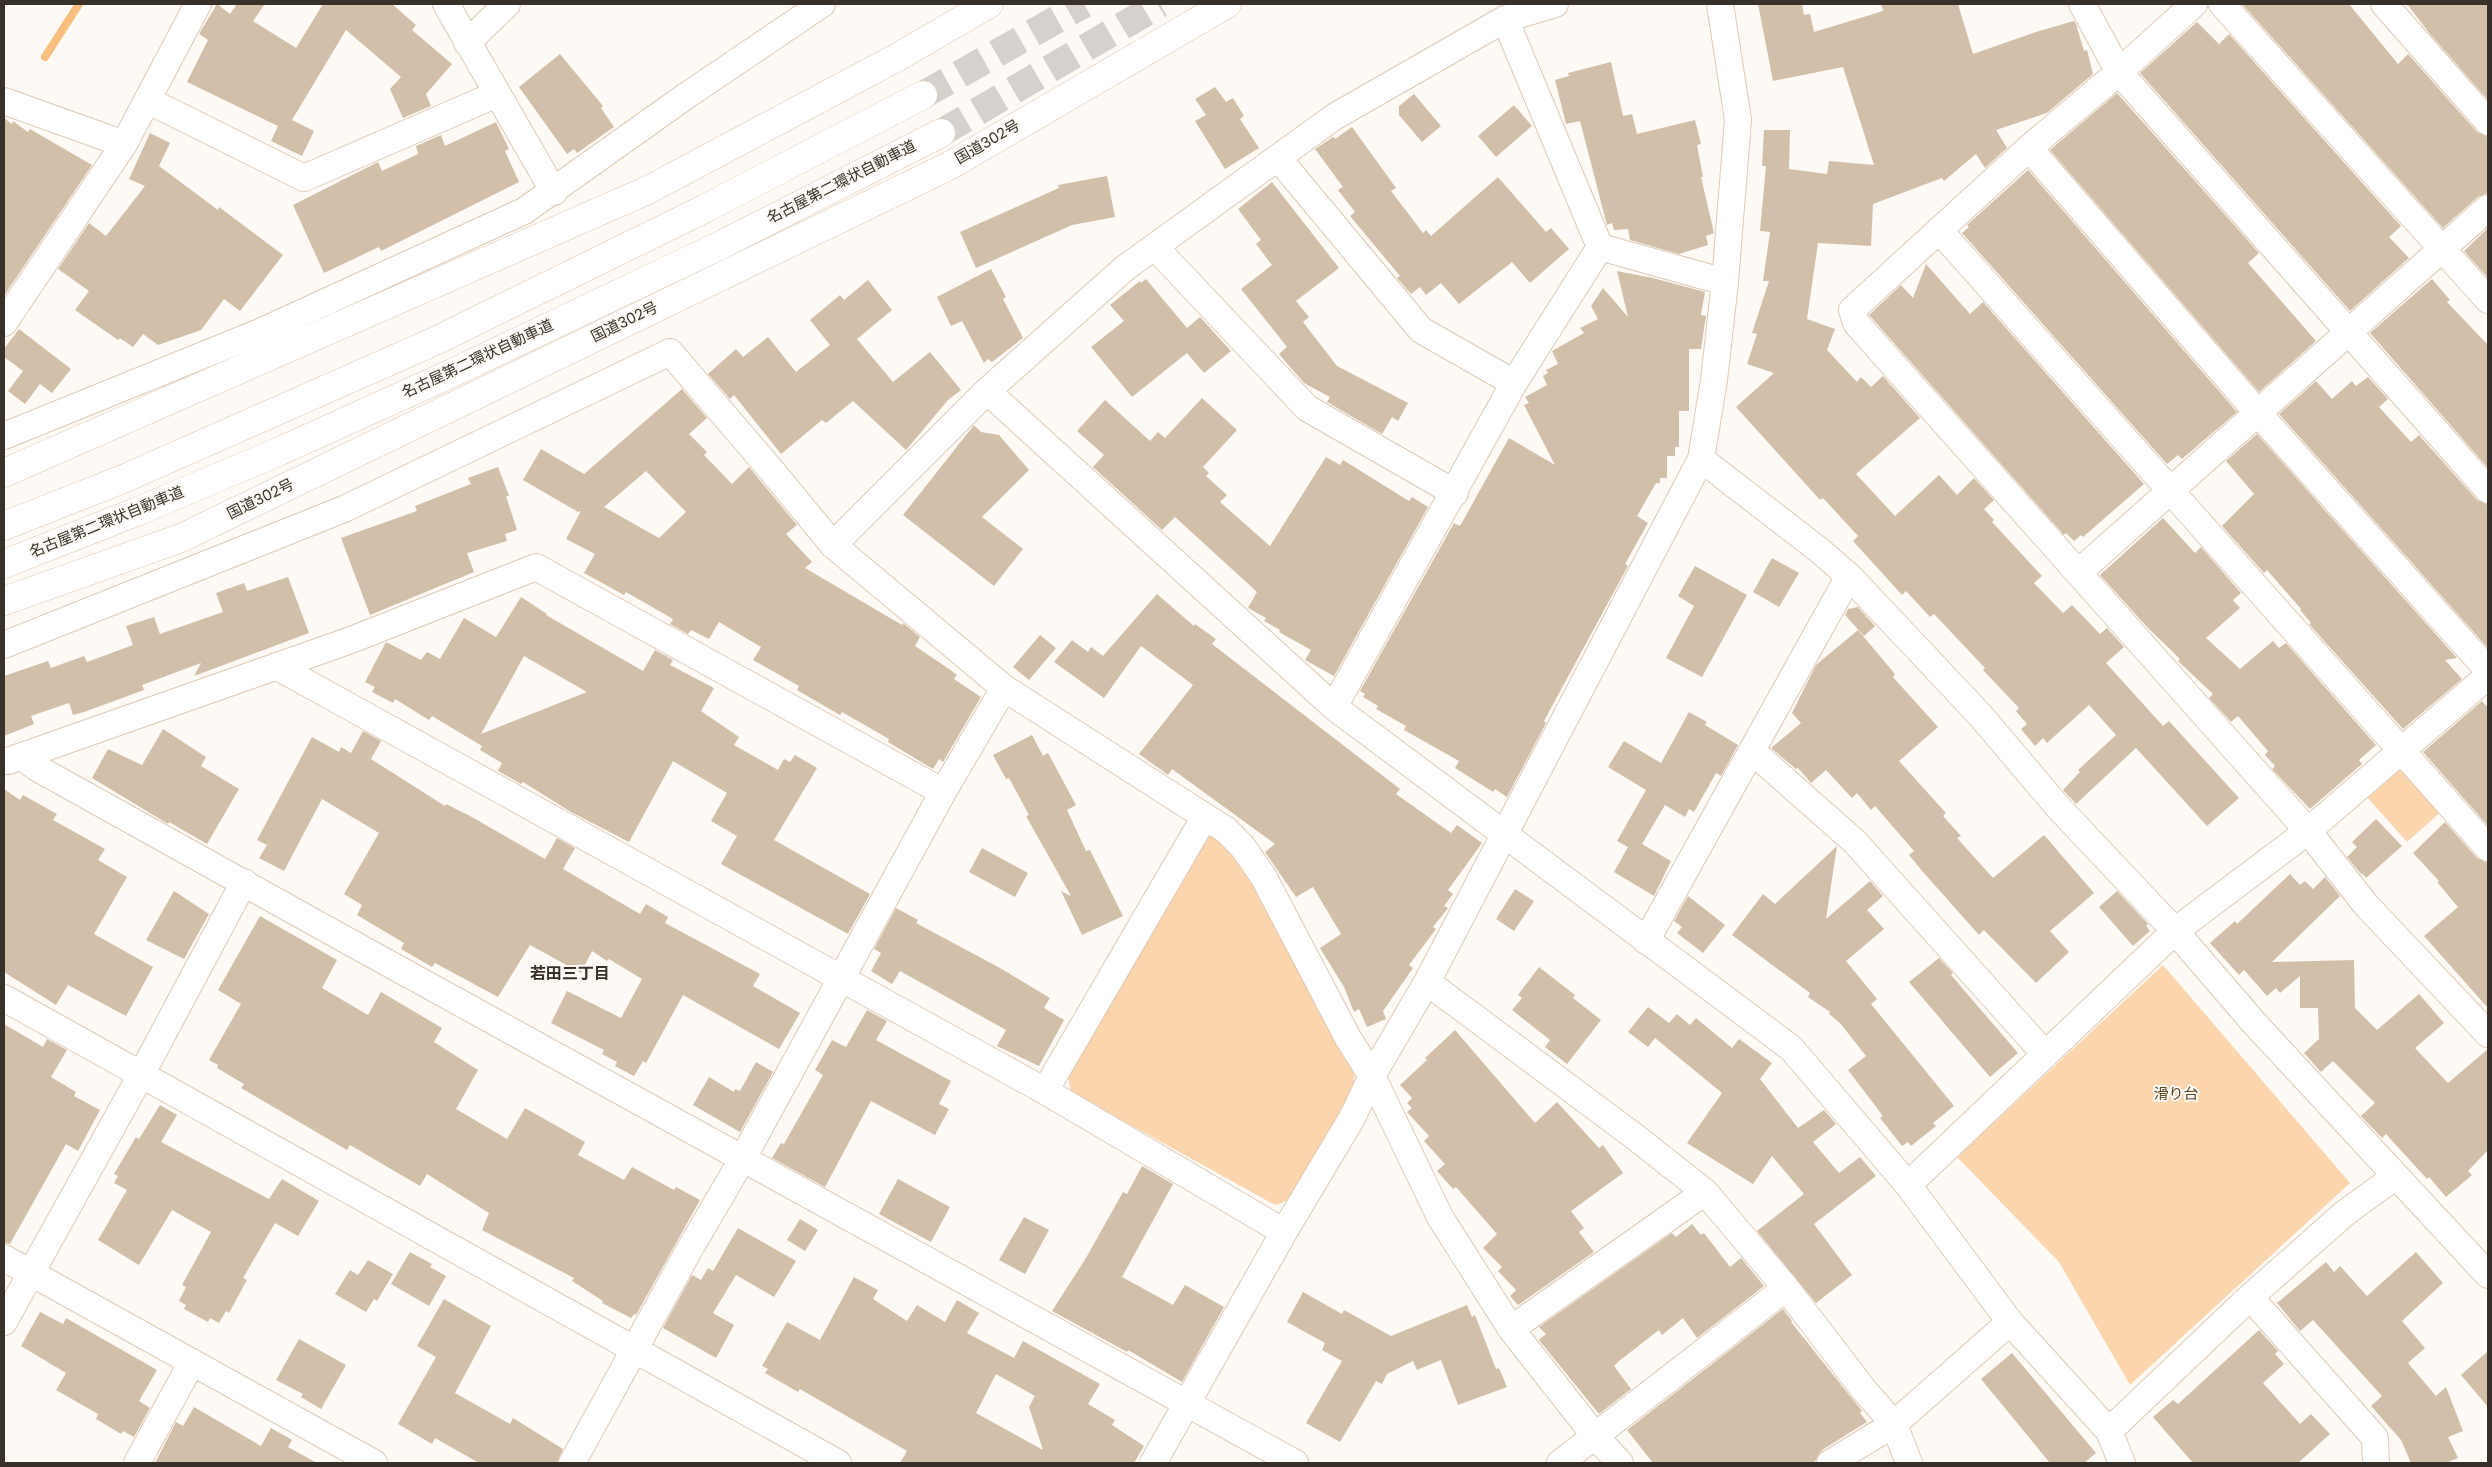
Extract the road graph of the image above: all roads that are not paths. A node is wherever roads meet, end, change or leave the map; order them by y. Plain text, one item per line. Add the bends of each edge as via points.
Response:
1 (198, 4) edge
2 (446, 4) edge
3 (507, 4) edge
4 (822, 4) edge
5 (990, 4) edge
6 (1227, 4) edge
7 (1555, 4) edge
8 (1720, 4) edge
9 (2082, 4) edge
10 (2194, 4) edge
11 (2222, 4) edge
12 (2384, 4) edge
13 (1505, 19) junction
14 (467, 43) junction
15 (2119, 72) junction
16 (497, 94) junction
17 (923, 95) tunnel mouth
18 (147, 100) junction
19 (4, 102) edge
20 (2488, 122) edge
21 (941, 133) tunnel mouth
22 (124, 144) junction
23 (2028, 148) junction
24 (1278, 158) junction
25 (554, 192) junction
26 (2488, 208) edge
27 (1939, 230) junction
28 (1155, 247) junction
29 (1600, 248) junction
30 (2443, 249) junction
31 (1725, 282) junction
32 (2488, 300) edge
33 (4, 323) edge
34 (2348, 332) junction
35 (1514, 383) junction
36 (986, 391) junction
37 (2257, 412) junction
38 (4, 436) edge
39 (1701, 459) junction
40 (4, 473) edge
41 (2170, 490) junction
42 (2488, 490) edge
43 (1455, 493) junction
44 (4, 526) edge
45 (832, 546) junction
46 (4, 564) edge
47 (2079, 572) junction
48 (1849, 576) junction
49 (4, 601) edge
50 (4, 645) edge
51 (276, 666) junction
52 (2488, 670) edge
53 (2488, 676) edge
54 (1004, 688) junction
55 (1334, 707) junction
56 (2402, 750) junction
57 (1752, 751) junction
58 (12, 759) edge
59 (943, 792) junction
60 (1204, 818) junction
61 (2308, 831) junction
62 (1504, 832) junction
63 (2488, 848) edge
64 (244, 882) junction
65 (2175, 931) junction
66 (1646, 941) junction
67 (840, 979) junction
68 (1427, 982) junction
69 (4, 998) edge
70 (2488, 1034) edge
71 (2045, 1054) junction
72 (141, 1075) junction
73 (1372, 1076) junction
74 (1045, 1091) junction
75 (743, 1158) junction
76 (2396, 1176) junction
77 (1908, 1185) junction
78 (1705, 1192) junction
79 (1284, 1232) junction
80 (4, 1258) edge
81 (31, 1273) junction
82 (2488, 1275) edge
83 (1786, 1288) junction
84 (2250, 1297) junction
85 (4, 1322) edge
86 (2010, 1322) junction
87 (1511, 1329) junction
88 (634, 1348) junction
89 (192, 1362) junction
90 (1186, 1404) junction
91 (1894, 1424) junction
92 (2109, 1431) junction
93 (1596, 1437) junction
94 (137, 1463) edge
95 (374, 1463) edge
96 (572, 1463) edge
97 (838, 1463) edge
98 (1153, 1463) edge
99 (1295, 1463) edge
100 (1560, 1463) edge
101 (1620, 1463) edge
102 (1830, 1463) edge
103 (1909, 1463) edge
104 (2122, 1463) edge
105 (2376, 1463) edge

1 - 18 street
2 - 14 street
3 - 14 street
4 - 25 street via 686,96
5 - 40 highway via 896,58 648,190
6 - 49 highway, 国道302号 via 949,166 181,538
7 - 13 street
8 - 31 street via 1738,120
9 - 15 street
10 - 15 street
11 - 30 street
12 - 20 street
13 - 24 street via 1334,117
13 - 29 street
14 - 16 street
15 - 23 street
15 - 34 street
16 - 18 street via 304,178
16 - 25 street
17 - 44 highway via 704,210 434,342 123,479
18 - 22 street
19 - 22 street
21 - 46 highway, 名古屋第二環状自動車道 via 723,244 450,374 136,512
22 - 33 street
23 - 27 street
23 - 37 street
24 - 28 street
24 - 35 street via 1422,330
25 - 38 street via 524,211 260,332
26 - 30 street
27 - 41 street
27 - 47 street via 1852,310 1856,323
28 - 36 street via 1125,268
28 - 43 street via 1307,408
29 - 31 street
29 - 35 street
30 - 32 street
30 - 34 street
31 - 39 street
34 - 37 street
34 - 42 street
35 - 43 street
36 - 45 street
36 - 55 street
37 - 41 street
37 - 52 street
39 - 48 street
39 - 62 street
41 - 47 street
41 - 56 street
43 - 55 street
45 - 50 street via 670,352 344,509
45 - 54 street
47 - 61 street
48 - 57 street
48 - 65 street
51 - 58 street
51 - 59 street via 536,567
51 - 67 street
53 - 56 street
54 - 59 street
54 - 60 street
55 - 62 street
56 - 61 street
56 - 63 street
57 - 66 street
57 - 71 street via 1855,842
58 - 64 street via 37,768
59 - 67 street
60 - 73 street via 1226,830 1263,876 1348,1038
60 - 74 street
61 - 65 street
61 - 70 street via 2366,904
62 - 66 street
62 - 68 street
64 - 72 street
64 - 75 street
65 - 71 street
65 - 76 street via 2255,1024
66 - 77 street via 1791,1048
67 - 74 street
67 - 75 street
68 - 73 street
68 - 78 street
69 - 72 street
71 - 77 street
72 - 81 street
72 - 88 street
73 - 79 street via 1352,1118
73 - 87 street via 1440,1217
74 - 79 street
75 - 88 street
75 - 90 street
76 - 82 street
76 - 84 street via 2345,1213
77 - 86 street
78 - 83 street
78 - 87 street
79 - 90 street
80 - 81 street
81 - 85 street
81 - 89 street
83 - 91 street
83 - 93 street
84 - 92 street
84 - 105 street via 2376,1438
86 - 91 street
86 - 92 street
87 - 93 street
88 - 96 street
88 - 97 street
89 - 94 street
89 - 95 street
90 - 98 street
90 - 99 street
91 - 102 street
91 - 103 street
92 - 104 street
93 - 100 street
93 - 101 street

